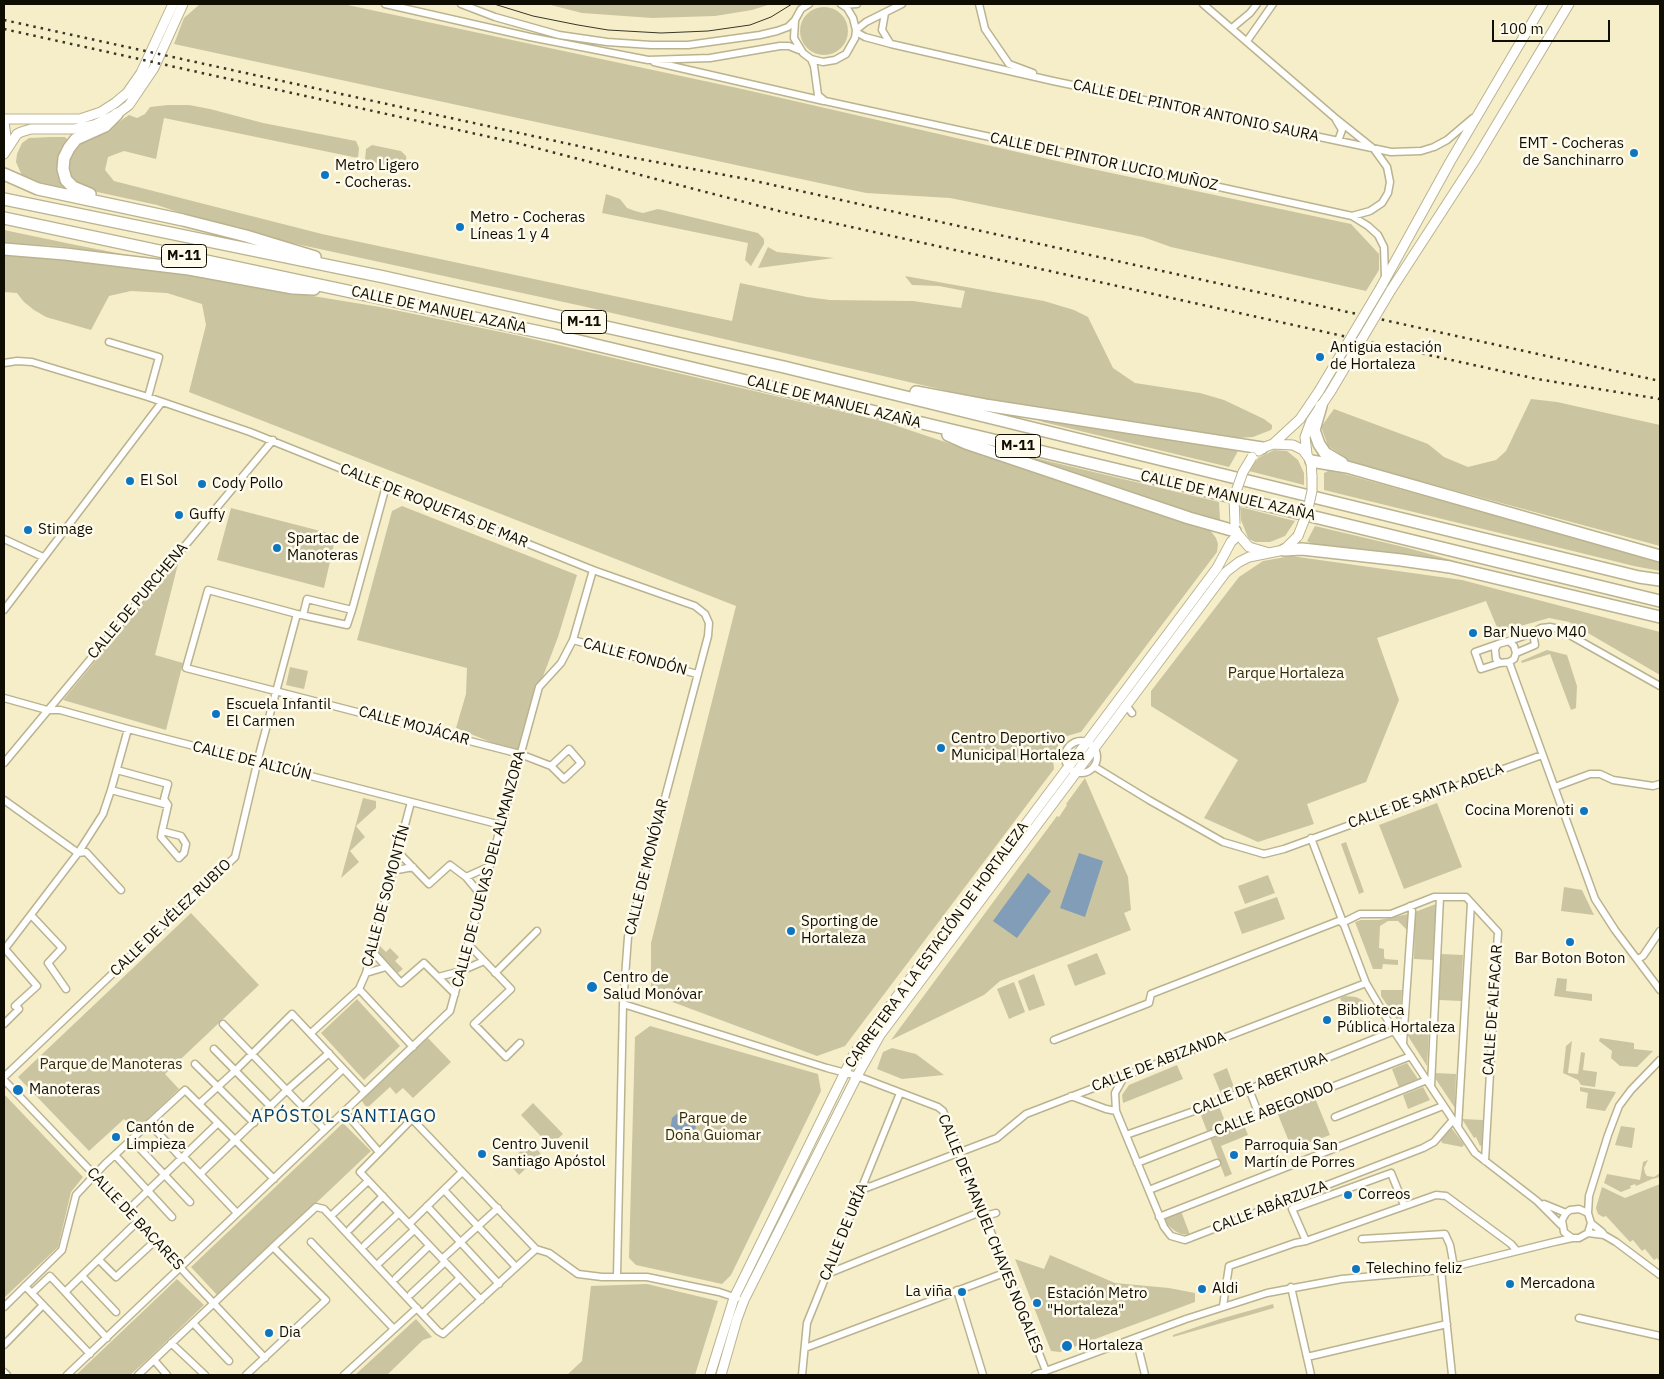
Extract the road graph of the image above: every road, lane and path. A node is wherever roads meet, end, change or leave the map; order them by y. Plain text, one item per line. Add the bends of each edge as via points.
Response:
1 (173, 4) edge
2 (183, 4) edge
3 (385, 4) edge
4 (461, 4) edge
5 (808, 4) edge
6 (841, 4) edge
7 (857, 4) edge
8 (902, 4) edge
9 (978, 4) edge
10 (1203, 4) edge
11 (1257, 4) edge
12 (1273, 4) edge
13 (1543, 4) edge
14 (1569, 4) edge
15 (885, 13) junction
16 (795, 20) junction
17 (1232, 28) junction
18 (856, 31) junction
19 (1247, 41) junction
20 (891, 44) junction
21 (800, 50) junction
22 (811, 59) junction
23 (648, 60) junction
24 (1053, 81) junction
25 (824, 101) junction
26 (1482, 109) junction
27 (117, 114) junction
28 (1334, 117) junction
29 (4, 119) edge
30 (4, 125) edge
31 (1338, 141) junction
32 (1374, 149) junction
33 (4, 153) edge
34 (4, 174) edge
35 (4, 199) edge
36 (1352, 216) junction
37 (9, 220) edge
38 (183, 220) junction
39 (4, 249) edge
40 (384, 277) junction
41 (1383, 283) junction
42 (353, 292) junction
43 (109, 342) dead end
44 (4, 363) edge
45 (784, 367) junction
46 (148, 398) junction
47 (162, 402) junction
48 (1321, 406) junction
49 (926, 424) junction
50 (273, 440) junction
51 (1274, 444) junction
52 (1262, 448) junction
53 (1309, 457) junction
54 (1347, 467) junction
55 (386, 486) junction
56 (1236, 530) junction
57 (4, 539) edge
58 (14, 543) junction
59 (4, 547) edge
60 (1284, 550) junction
61 (1268, 552) junction
62 (1660, 556) edge
63 (42, 557) junction
64 (593, 570) junction
65 (1639, 577) junction
66 (1660, 580) edge
67 (1660, 585) edge
68 (1660, 601) edge
69 (4, 610) edge
70 (352, 610) junction
71 (300, 614) junction
72 (705, 614) joint
73 (1660, 618) edge
74 (1533, 633) junction
75 (573, 640) junction
76 (1509, 642) junction
77 (1498, 644) junction
78 (1516, 653) junction
79 (1509, 662) junction
80 (1500, 663) junction
81 (697, 674) junction
82 (1660, 686) edge
83 (276, 690) junction
84 (4, 698) edge
85 (1126, 705) junction
86 (47, 710) junction
87 (1132, 714) dead end
88 (128, 729) junction
89 (1087, 742) junction
90 (1095, 748) junction
91 (520, 754) junction
92 (1542, 754) junction
93 (257, 762) junction
94 (4, 763) edge
95 (551, 766) junction
96 (1095, 766) junction
97 (1068, 767) junction
98 (117, 770) junction
99 (1076, 773) junction
100 (1660, 784) edge
101 (1555, 787) junction
102 (111, 790) junction
103 (4, 800) edge
104 (410, 802) junction
105 (168, 805) junction
106 (501, 825) junction
107 (162, 831) junction
108 (1311, 838) junction
109 (397, 851) junction
110 (78, 854) junction
111 (413, 867) junction
112 (488, 867) junction
113 (392, 871) junction
114 (466, 877) junction
115 (121, 890) dead end
116 (481, 895) junction
117 (1440, 897) junction
118 (1471, 903) junction
119 (1410, 906) junction
120 (1477, 910) junction
121 (1470, 914) junction
122 (31, 915) junction
123 (1342, 922) junction
124 (537, 931) dead end
125 (1660, 932) edge
126 (468, 944) junction
127 (4, 950) edge
128 (371, 950) junction
129 (1638, 959) junction
130 (484, 961) junction
131 (386, 967) junction
132 (461, 971) junction
133 (366, 973) junction
134 (495, 973) junction
135 (438, 977) junction
136 (1366, 983) junction
137 (66, 989) dead end
138 (359, 990) junction
139 (1660, 990) edge
140 (455, 994) junction
141 (623, 1004) junction
142 (4, 1024) edge
143 (224, 1024) dead end
144 (1394, 1031) junction
145 (311, 1033) junction
146 (1054, 1040) dead end
147 (1402, 1042) junction
148 (520, 1043) dead end
149 (413, 1047) junction
150 (214, 1048) dead end
151 (329, 1053) junction
152 (253, 1054) junction
153 (1411, 1056) junction
154 (1660, 1060) edge
155 (195, 1064) dead end
156 (343, 1069) junction
157 (236, 1070) junction
158 (844, 1072) junction
159 (1125, 1075) junction
160 (857, 1076) junction
161 (4, 1078) edge
162 (1427, 1080) junction
163 (1431, 1086) junction
164 (218, 1087) junction
165 (1249, 1089) junction
166 (287, 1090) junction
167 (365, 1092) junction
168 (900, 1093) junction
169 (1071, 1096) junction
170 (199, 1104) junction
171 (270, 1106) junction
172 (1443, 1106) junction
173 (303, 1108) junction
174 (344, 1111) junction
175 (1116, 1111) junction
176 (1259, 1115) junction
177 (1335, 1117) dead end
178 (1453, 1120) junction
179 (218, 1122) junction
180 (149, 1123) junction
181 (254, 1123) junction
182 (1458, 1128) junction
183 (324, 1130) junction
184 (1126, 1136) junction
185 (131, 1139) junction
186 (235, 1140) junction
187 (379, 1152) junction
188 (960, 1152) junction
189 (115, 1155) junction
190 (183, 1158) junction
191 (1485, 1161) junction
192 (1137, 1163) junction
193 (1217, 1163) dead end
194 (462, 1172) junction
195 (94, 1174) junction
196 (200, 1174) junction
197 (165, 1175) junction
198 (274, 1178) junction
199 (368, 1181) junction
200 (444, 1190) junction
201 (861, 1190) junction
202 (1149, 1190) junction
203 (148, 1191) junction
204 (382, 1196) junction
205 (1589, 1196) junction
206 (1537, 1201) junction
207 (190, 1202) dead end
208 (1404, 1205) junction
209 (426, 1206) junction
210 (498, 1208) junction
211 (1579, 1209) junction
212 (128, 1210) junction
213 (237, 1213) junction
214 (334, 1213) dead end
215 (399, 1213) junction
216 (996, 1213) dead end
217 (1566, 1213) junction
218 (1588, 1213) junction
219 (984, 1214) junction
220 (1159, 1216) junction
221 (172, 1217) dead end
222 (138, 1221) junction
223 (1591, 1223) junction
224 (409, 1224) junction
225 (478, 1226) junction
226 (1562, 1226) junction
227 (350, 1229) dead end
228 (414, 1230) junction
229 (1588, 1233) junction
230 (1604, 1235) junction
231 (1572, 1238) junction
232 (1362, 1239) dead end
233 (156, 1240) junction
234 (1306, 1241) junction
235 (311, 1242) dead end
236 (460, 1242) junction
237 (1550, 1242) junction
238 (365, 1245) dead end
239 (429, 1246) junction
240 (272, 1247) junction
241 (536, 1248) junction
242 (1517, 1251) junction
243 (99, 1260) junction
244 (444, 1260) junction
245 (380, 1262) dead end
246 (516, 1267) junction
247 (1454, 1267) junction
248 (181, 1268) junction
249 (1441, 1270) junction
250 (1006, 1272) junction
251 (827, 1274) junction
252 (1660, 1275) edge
253 (82, 1276) junction
254 (616, 1276) junction
255 (396, 1278) dead end
256 (460, 1278) junction
257 (499, 1284) junction
258 (25, 1286) junction
259 (1291, 1287) junction
260 (957, 1290) junction
261 (65, 1292) junction
262 (32, 1293) junction
263 (411, 1294) dead end
264 (734, 1298) junction
265 (481, 1300) junction
266 (744, 1300) junction
267 (214, 1303) junction
268 (43, 1305) junction
269 (1223, 1306) junction
270 (4, 1307) edge
271 (417, 1308) junction
272 (116, 1312) dead end
273 (422, 1314) junction
274 (1579, 1318) dead end
275 (193, 1323) junction
276 (1447, 1324) junction
277 (394, 1329) junction
278 (1660, 1336) edge
279 (107, 1338) junction
280 (1136, 1338) junction
281 (171, 1343) junction
282 (4, 1345) edge
283 (805, 1348) junction
284 (90, 1354) junction
285 (1307, 1357) junction
286 (265, 1358) junction
287 (154, 1360) junction
288 (229, 1361) dead end
289 (4, 1372) edge
290 (1046, 1372) junction
291 (7, 1375) edge
292 (67, 1375) edge
293 (138, 1375) edge
294 (168, 1375) edge
295 (205, 1375) edge
296 (246, 1375) edge
297 (344, 1375) edge
298 (710, 1375) edge
299 (721, 1375) edge
300 (802, 1375) edge
301 (983, 1375) edge
302 (1035, 1375) edge
303 (1145, 1375) edge
304 (1311, 1375) edge
305 (1452, 1375) edge

1 - 29 street via 141,73 127,93 115,103 89,116 72,120
2 - 27 street via 146,81 129,105
3 - 23 street
4 - 16 street via 559,35 651,45 688,45 760,36 782,29
5 - 16 street
6 - 7 street
6 - 18 street via 850,13
8 - 15 street
9 - 24 street, CALLE DEL PINTOR ANTONIO SAURA via 985,29 1009,64
10 - 17 street
11 - 17 street
12 - 19 street
13 - 26 street
14 - 48 street, bridge
15 - 18 street
15 - 20 street via 882,30
16 - 21 street via 794,38
17 - 19 street
18 - 20 street, CALLE DEL PINTOR ANTONIO SAURA
18 - 22 street via 850,49 841,57 823,62
19 - 28 street
20 - 24 street, CALLE DEL PINTOR ANTONIO SAURA
21 - 22 street
21 - 23 street via 780,46 710,58
22 - 25 street via 818,94
23 - 25 street, CALLE DEL PINTOR LUCIO MUÑOZ
24 - 31 street, CALLE DEL PINTOR ANTONIO SAURA
25 - 36 street, CALLE DEL PINTOR LUCIO MUÑOZ
26 - 32 street, CALLE DEL PINTOR ANTONIO SAURA via 1457,132 1434,147 1409,152
26 - 41 street
27 - 33 street via 94,125 75,129 21,132
27 - 38 highway via 105,126 76,140 68,148 63,169 66,180 82,192
28 - 31 street, CALLE DEL PINTOR ANTONIO SAURA via 1342,130
28 - 32 street
30 - 33 main road
31 - 32 street, CALLE DEL PINTOR ANTONIO SAURA
32 - 36 street via 1387,166 1388,193 1382,203 1370,211
34 - 38 highway via 38,189
35 - 40 highway, CALLE DE MANUEL AZAÑA / M-11
36 - 41 street, CALLE DEL PINTOR LUCIO MUÑOZ via 1378,235 1384,247
37 - 42 highway, CALLE DE MANUEL AZAÑA / M-11
38 - 40 highway
39 - 42 highway via 189,270 293,288
40 - 45 highway, CALLE DE MANUEL AZAÑA / M-11
41 - 51 street, bridge via 1319,391 1300,419
42 - 49 highway, CALLE DE MANUEL AZAÑA / M-11 via 554,335
43 - 46 street via 159,357
44 - 46 street, CALLE DE ROQUETAS DE MAR via 32,362
45 - 52 highway via 985,404
45 - 65 highway, CALLE DE MANUEL AZAÑA / M-11
46 - 47 street, CALLE DE ROQUETAS DE MAR
47 - 50 street, CALLE DE ROQUETAS DE MAR
47 - 63 street
48 - 53 street via 1305,437
48 - 54 highway via 1314,430 1318,444 1325,453
49 - 56 highway via 966,443 1189,518
49 - 68 highway, CALLE DE MANUEL AZAÑA / M-11
50 - 55 street, CALLE DE ROQUETAS DE MAR
50 - 86 street, CALLE DE PURCHENA
51 - 52 street
51 - 53 street via 1293,445
52 - 56 street, bridge via 1243,472 1234,497
53 - 54 highway
53 - 60 street, bridge via 1312,491 1307,513 1298,536
54 - 62 highway
55 - 64 street, CALLE DE ROQUETAS DE MAR
55 - 70 street
56 - 61 street, CARRETERA A LA ESTACIÓN DE HORTALEZA via 1249,547
56 - 89 street, CARRETERA A LA ESTACIÓN DE HORTALEZA via 1217,568
57 - 58 street
58 - 59 street
58 - 63 street
60 - 61 street, CARRETERA A LA ESTACIÓN DE HORTALEZA
60 - 73 highway via 1312,550 1450,567
61 - 85 street, CARRETERA A LA ESTACIÓN DE HORTALEZA via 1249,556 1226,572
63 - 69 street
64 - 72 street, CALLE DE ROQUETAS DE MAR via 695,606
64 - 75 street, CALLE DE CUEVAS DEL ALMANZORA
65 - 66 highway
65 - 67 highway, M-11
70 - 71 street via 307,598
70 - 71 street via 347,625
71 - 83 street, CALLE DE VÉLEZ RUBIO
71 - 83 street via 208,590 186,668
72 - 81 street, CALLE DE MONÓVAR via 709,623 708,636
74 - 76 street
74 - 78 street via 1536,645
74 - 82 street via 1541,628 1559,629
75 - 81 street, CALLE FONDÓN
75 - 91 street, CALLE DE CUEVAS DEL ALMANZORA via 561,663 539,686
76 - 77 street
76 - 78 street
77 - 80 street via 1494,653
77 - 80 street via 1475,652 1481,669
78 - 79 street
79 - 80 street
79 - 92 street
81 - 141 street, CALLE DE MONÓVAR via 628,937
83 - 91 street, CALLE MOJÁCAR
83 - 93 street, CALLE DE VÉLEZ RUBIO
84 - 86 street, CALLE DE ALICÚN
85 - 87 street
85 - 90 street, CARRETERA A LA ESTACIÓN DE HORTALEZA
86 - 88 street, CALLE DE ALICÚN via 60,710
86 - 94 street, CALLE DE PURCHENA
88 - 93 street, CALLE DE ALICÚN
88 - 98 street
89 - 90 street
89 - 97 street, CARRETERA A LA ESTACIÓN DE HORTALEZA
90 - 96 street
90 - 99 street, CARRETERA A LA ESTACIÓN DE HORTALEZA
91 - 95 street, CALLE MOJÁCAR
91 - 106 street, CALLE DE CUEVAS DEL ALMANZORA
92 - 101 street
92 - 108 street, CALLE DE SANTA ADELA
93 - 104 street, CALLE DE ALICÚN
93 - 161 street, CALLE DE VÉLEZ RUBIO via 235,857
95 - 95 street, CALLE MOJÁCAR via 569,749 581,763 564,779
96 - 99 street via 1083,774
96 - 108 street, CALLE DE SANTA ADELA via 1223,842 1264,854
97 - 99 street
97 - 158 street, CARRETERA A LA ESTACIÓN DE HORTALEZA via 854,1054
98 - 102 street
98 - 105 street via 168,784 164,799
99 - 160 street, CARRETERA A LA ESTACIÓN DE HORTALEZA via 880,1035
100 - 101 street via 1653,786 1590,774
101 - 129 street via 1596,899
102 - 105 street
102 - 110 street via 103,814
103 - 110 street
104 - 106 street, CALLE DE ALICÚN
104 - 109 street, CALLE DE SOMONTÍN
105 - 107 street
106 - 112 street, CALLE DE CUEVAS DEL ALMANZORA
107 - 107 street via 161,837 179,858 184,854 186,844 181,836
108 - 123 street
109 - 111 street
109 - 113 street, CALLE DE SOMONTÍN
110 - 115 street via 86,852
110 - 122 street
111 - 113 street
111 - 114 street via 429,884 450,865
112 - 114 street
112 - 116 street, CALLE DE CUEVAS DEL ALMANZORA
113 - 128 street, CALLE DE SOMONTÍN
114 - 116 street
116 - 126 street, CALLE DE CUEVAS DEL ALMANZORA
117 - 118 street via 1466,897
117 - 119 street
117 - 163 street
118 - 120 street, CALLE DE ALFACAR
118 - 121 street
119 - 123 street via 1391,914 1360,914
119 - 147 street
120 - 121 street
120 - 191 street, CALLE DE ALFACAR via 1498,932
121 - 182 street
122 - 127 street
122 - 137 street via 62,948 48,963
123 - 136 street
123 - 146 street via 1151,994 1149,1003
124 - 134 street
125 - 129 street
126 - 130 street
126 - 132 street, CALLE DE CUEVAS DEL ALMANZORA
127 - 142 street via 37,986 15,1006 19,1009
128 - 131 street
128 - 133 street, CALLE DE SOMONTÍN
129 - 139 street
130 - 132 street
130 - 134 street
131 - 133 street
131 - 135 street via 401,983 424,963
132 - 135 street
132 - 140 street, CALLE DE CUEVAS DEL ALMANZORA
133 - 138 street, CALLE DE SOMONTÍN
134 - 148 street via 511,990 474,1024 506,1057
135 - 140 street
136 - 144 street
136 - 159 street, CALLE DE ABIZANDA
138 - 145 street, CALLE DE SOMONTÍN
138 - 149 street
140 - 149 street, CALLE DE CUEVAS DEL ALMANZORA via 450,1011
141 - 158 street, CALLE DE MANUEL CHAVES NOGALES
141 - 254 street, CALLE DE MONÓVAR
143 - 152 street
144 - 147 street
144 - 165 street, CALLE DE ABERTURA
145 - 151 street
145 - 152 street via 292,1014
147 - 153 street
149 - 167 street, CALLE DE CUEVAS DEL ALMANZORA
150 - 157 street
151 - 156 street
151 - 166 street
152 - 157 street
152 - 166 street
153 - 162 street
153 - 176 street, CALLE ABEGONDO
154 - 205 street via 1619,1106
155 - 164 street
156 - 167 street
156 - 173 street
157 - 164 street
157 - 171 street
158 - 160 street, CALLE DE MANUEL CHAVES NOGALES
158 - 264 street, CARRETERA A LA ESTACIÓN DE HORTALEZA
159 - 169 street, CALLE DE ABIZANDA
159 - 175 street via 1115,1093
160 - 168 street, CALLE DE MANUEL CHAVES NOGALES
160 - 266 street, CARRETERA A LA ESTACIÓN DE HORTALEZA
161 - 195 street, CALLE DE BACARES
162 - 163 street
162 - 177 street, CALLE ABEGONDO
163 - 172 street
164 - 170 street
164 - 181 street
165 - 176 street
165 - 184 street, CALLE DE ABERTURA
166 - 171 street
166 - 173 street
167 - 174 street, CALLE DE CUEVAS DEL ALMANZORA
168 - 188 street, CALLE DE MANUEL CHAVES NOGALES via 943,1111
168 - 201 street, CALLE DE URÍA
169 - 175 street
169 - 188 street, CALLE DE ABIZANDA via 1026,1114 997,1138
170 - 179 street
170 - 180 street via 185,1090
171 - 181 street
172 - 178 street
172 - 220 street, CALLE ABÁRZUZA
173 - 183 street
174 - 183 street, CALLE DE CUEVAS DEL ALMANZORA
174 - 187 street
175 - 184 street
176 - 192 street, CALLE ABEGONDO
178 - 182 street
178 - 220 street, CALLE ABÁRZUZA via 1434,1142 1423,1148 1185,1240 1171,1236
179 - 186 street
179 - 190 street
180 - 185 street
180 - 190 street
181 - 186 street
182 - 191 street via 1475,1153
183 - 198 street, CALLE DE CUEVAS DEL ALMANZORA
184 - 192 street
185 - 189 street
185 - 197 street
186 - 196 street
186 - 198 street
187 - 194 street via 412,1119
187 - 199 street via 360,1172
188 - 201 street, CALLE DE ABIZANDA
188 - 219 street, CALLE DE MANUEL CHAVES NOGALES
189 - 195 street
189 - 203 street
190 - 196 street
190 - 197 street
191 - 206 street
192 - 202 street
193 - 202 street
194 - 200 street
194 - 210 street
195 - 212 street, CALLE DE BACARES
195 - 258 street via 76,1195 62,1250
196 - 213 street
197 - 203 street
197 - 207 street
198 - 213 street, CALLE DE CUEVAS DEL ALMANZORA
199 - 204 street
199 - 214 street
200 - 209 street
200 - 225 street
201 - 251 street, CALLE DE URÍA
202 - 220 street
203 - 212 street
203 - 221 street
204 - 215 street
204 - 227 street
205 - 211 street
205 - 218 street
206 - 217 street
206 - 226 street
208 - 234 street
208 - 234 street via 1391,1173 1292,1209
208 - 242 street via 1436,1195 1446,1196
209 - 224 street
209 - 236 street
210 - 225 street
210 - 241 street
211 - 217 street
211 - 218 street
212 - 222 street, CALLE DE BACARES
213 - 248 street, CALLE DE CUEVAS DEL ALMANZORA
215 - 224 street
215 - 238 street
216 - 219 street
217 - 226 street
218 - 223 street
219 - 250 street, CALLE DE MANUEL CHAVES NOGALES
219 - 251 street
222 - 233 street, CALLE DE BACARES
222 - 243 street
223 - 229 street
223 - 230 street
224 - 228 street
225 - 236 street
225 - 246 street
226 - 231 street
226 - 237 street
228 - 239 street
228 - 245 street
229 - 230 street
229 - 231 street
230 - 252 street
231 - 237 street
232 - 247 street via 1445,1234
233 - 243 street via 116,1277
233 - 248 street, CALLE DE BACARES
234 - 269 street via 1229,1266
235 - 277 street
236 - 244 street
236 - 257 street
237 - 242 street
239 - 244 street
239 - 255 street
240 - 267 street
240 - 271 street via 316,1207 321,1207
240 - 286 street via 326,1300
241 - 246 street
241 - 254 street via 549,1253 578,1274
242 - 247 street
243 - 253 street
244 - 256 street
244 - 263 street
246 - 257 street
247 - 249 street
248 - 267 street, CALLE DE BACARES
248 - 279 street, CALLE DE CUEVAS DEL ALMANZORA
249 - 259 street
249 - 276 street
250 - 260 street
250 - 290 street, CALLE DE MANUEL CHAVES NOGALES
251 - 283 street, CALLE DE URÍA via 807,1323
253 - 261 street
253 - 272 street
254 - 264 street via 647,1277
256 - 265 street
256 - 273 street
257 - 265 street
258 - 262 street
258 - 270 street
259 - 269 street
259 - 285 street
260 - 283 street
260 - 301 street
261 - 262 street via 50,1276
261 - 279 street
262 - 268 street
264 - 266 street
264 - 298 street, CARRETERA A LA ESTACIÓN DE HORTALEZA
265 - 273 street via 444,1334
266 - 299 street, CARRETERA A LA ESTACIÓN DE HORTALEZA
267 - 275 street
267 - 286 street, CALLE DE BACARES
268 - 282 street
268 - 284 street
269 - 280 street
271 - 273 street
271 - 277 street
274 - 278 street
275 - 281 street
275 - 288 street
276 - 285 street
276 - 305 street
277 - 297 street
279 - 284 street, CALLE DE CUEVAS DEL ALMANZORA
280 - 290 street
280 - 303 street
281 - 287 street
281 - 295 street
283 - 300 street, CALLE DE URÍA
284 - 292 street, CALLE DE CUEVAS DEL ALMANZORA
285 - 304 street
286 - 296 street
287 - 293 street
287 - 294 street
289 - 291 street
290 - 302 street

